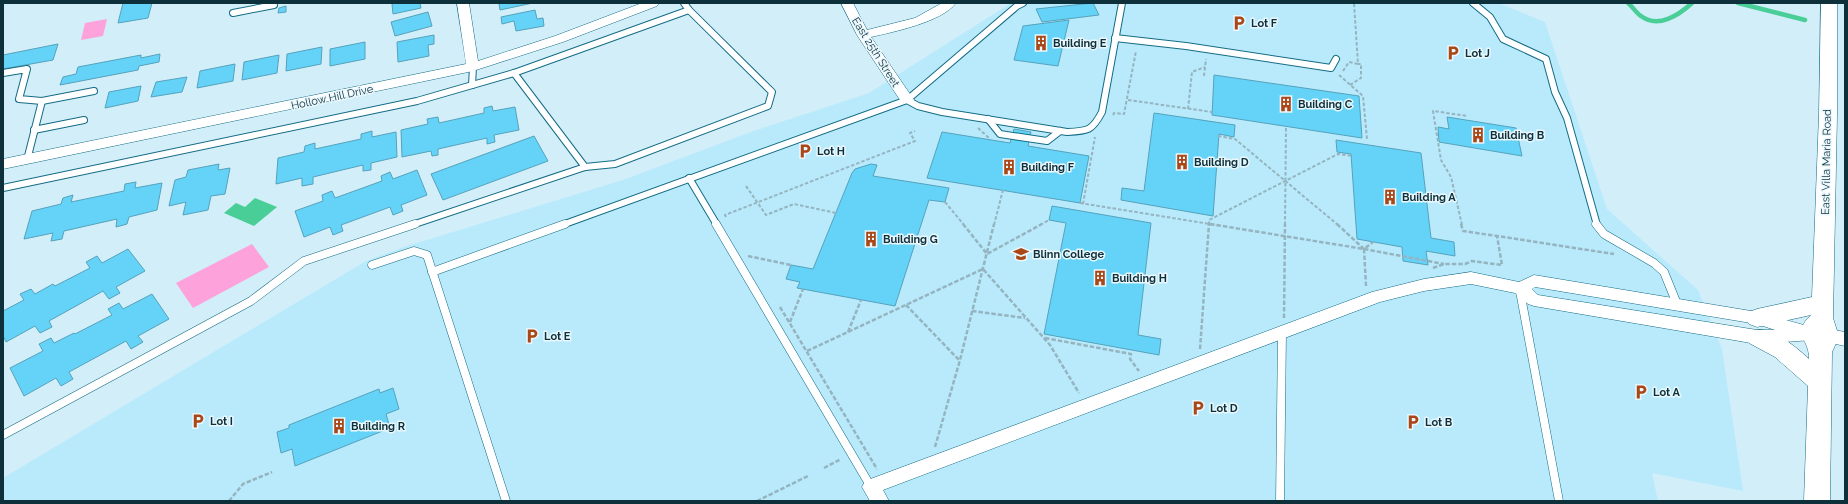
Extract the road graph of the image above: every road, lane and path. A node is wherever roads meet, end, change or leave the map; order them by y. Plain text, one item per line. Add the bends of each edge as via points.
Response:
1 (463, 3) edge
2 (653, 3) edge
3 (684, 3) edge
4 (847, 3) edge
5 (950, 3) edge
6 (1023, 3) edge
7 (1122, 3) edge
8 (1473, 3) edge
9 (274, 5) dead end
10 (1826, 6) edge
11 (689, 10) junction
12 (233, 13) dead end
13 (863, 35) junction
14 (1115, 38) junction
15 (1336, 58) dead end
16 (1358, 64) dead end
17 (473, 67) junction
18 (1205, 68) dead end
19 (3, 73) edge
20 (514, 73) junction
21 (1337, 74) dead end
22 (472, 85) junction
23 (1350, 85) junction
24 (94, 91) dead end
25 (42, 100) junction
26 (907, 100) junction
27 (1128, 100) dead end
28 (1188, 108) junction
29 (1212, 112) dead end
30 (1468, 116) dead end
31 (988, 119) junction
32 (84, 120) dead end
33 (1286, 127) dead end
34 (34, 130) junction
35 (1060, 130) junction
36 (915, 131) dead end
37 (1096, 135) dead end
38 (1218, 136) dead end
39 (1367, 139) dead end
40 (1352, 156) dead end
41 (27, 160) junction
42 (4, 167) edge
43 (585, 167) junction
44 (689, 178) junction
45 (1285, 181) junction
46 (746, 186) dead end
47 (3, 188) edge
48 (1003, 190) dead end
49 (758, 202) junction
50 (944, 202) dead end
51 (836, 213) dead end
52 (1049, 220) dead end
53 (729, 222) dead end
54 (1208, 224) junction
55 (1497, 236) junction
56 (1286, 237) junction
57 (1373, 242) dead end
58 (746, 249) dead end
59 (1364, 249) junction
60 (734, 253) junction
61 (987, 254) junction
62 (1619, 255) dead end
63 (750, 256) junction
64 (754, 263) dead end
65 (1444, 264) junction
66 (372, 265) dead end
67 (791, 265) dead end
68 (983, 269) junction
69 (1430, 269) dead end
70 (432, 272) junction
71 (1520, 288) junction
72 (803, 289) dead end
73 (1367, 293) dead end
74 (861, 300) dead end
75 (778, 302) dead end
76 (1677, 304) junction
77 (906, 305) junction
78 (972, 311) junction
79 (1026, 318) junction
80 (790, 322) junction
81 (1283, 326) junction
82 (1757, 328) junction
83 (1825, 330) edge
84 (847, 332) junction
85 (1044, 338) junction
86 (807, 351) junction
87 (1199, 356) dead end
88 (960, 360) junction
89 (1142, 376) dead end
90 (1820, 382) junction
91 (1082, 398) dead end
92 (3, 435) edge
93 (942, 447) dead end
94 (842, 459) dead end
95 (824, 468) dead end
96 (272, 472) dead end
97 (808, 476) dead end
98 (877, 486) edge
99 (229, 501) edge
100 (506, 501) edge
101 (757, 501) edge
102 (1280, 501) edge
103 (1559, 501) edge
104 (1817, 501) edge

1 - 17 street
2 - 17 street, Hollow Hill Drive
3 - 11 lane
4 - 13 street, East 25th Street
5 - 13 street via 919,21
6 - 26 lane
7 - 14 lane
8 - 76 lane via 1490,17 1502,39 1546,59 1567,118 1595,223 1604,234 1654,263 1664,272
9 - 12 lane
10 - 83 main road, East Villa Maria Road via 1828,114
11 - 20 lane
11 - 43 lane via 772,92 768,106 615,164
13 - 26 street, East 25th Street
14 - 15 lane via 1331,68
14 - 35 lane via 1102,112 1096,124 1082,131
16 - 23 path via 1361,64 1360,78
17 - 22 lane
17 - 41 street, Hollow Hill Drive
18 - 28 path via 1192,72
19 - 25 lane via 27,69 18,99
20 - 22 lane
20 - 43 lane
21 - 23 path
22 - 47 lane via 417,101
23 - 39 path via 1363,96
24 - 25 lane
25 - 34 lane
26 - 31 lane via 918,106 942,112
26 - 44 lane
27 - 28 path
28 - 29 path
30 - 55 path via 1433,111 1441,160 1451,177 1462,230
31 - 35 lane
31 - 35 lane via 1000,134 1024,138 1047,141
32 - 34 lane
33 - 45 path
34 - 41 lane
36 - 49 path via 910,133 915,141
37 - 54 path via 1082,203
38 - 45 path via 1235,139
40 - 45 path via 1338,154
41 - 42 street, Hollow Hill Drive
43 - 92 lane via 304,261 251,301
44 - 60 lane
44 - 70 lane
45 - 54 path via 1209,220
45 - 56 path
45 - 59 path
46 - 49 path
48 - 61 path
49 - 51 path via 766,215 794,204
49 - 53 path via 725,215
50 - 61 path
52 - 61 path
54 - 56 path
54 - 87 path
55 - 62 path
55 - 65 path via 1502,265 1472,261 1465,264
56 - 59 path
56 - 81 path
57 - 59 path
58 - 63 path
59 - 65 path
59 - 73 path
60 - 63 path
60 - 98 lane
61 - 68 path
63 - 64 path
63 - 67 path
65 - 69 path
66 - 70 lane via 414,251 427,255
68 - 77 path
68 - 78 path
68 - 79 path
70 - 100 lane
71 - 76 street via 1534,281
71 - 81 street via 1471,278 1424,285 1378,296
71 - 82 street via 1534,300
71 - 103 lane
72 - 80 path
74 - 84 path
75 - 80 path
76 - 82 street
77 - 84 path
77 - 88 path
78 - 79 path
78 - 88 path
79 - 85 path
80 - 86 path
81 - 98 street
81 - 102 lane
82 - 83 street
82 - 83 main road via 1788,311
82 - 90 main road
83 - 90 main road, East Villa Maria Road
84 - 86 path
85 - 89 path via 1131,354 1130,359
85 - 91 path
86 - 98 path
88 - 93 path via 934,450
90 - 104 main road, East Villa Maria Road
94 - 95 path
96 - 99 path via 243,484
97 - 101 path

